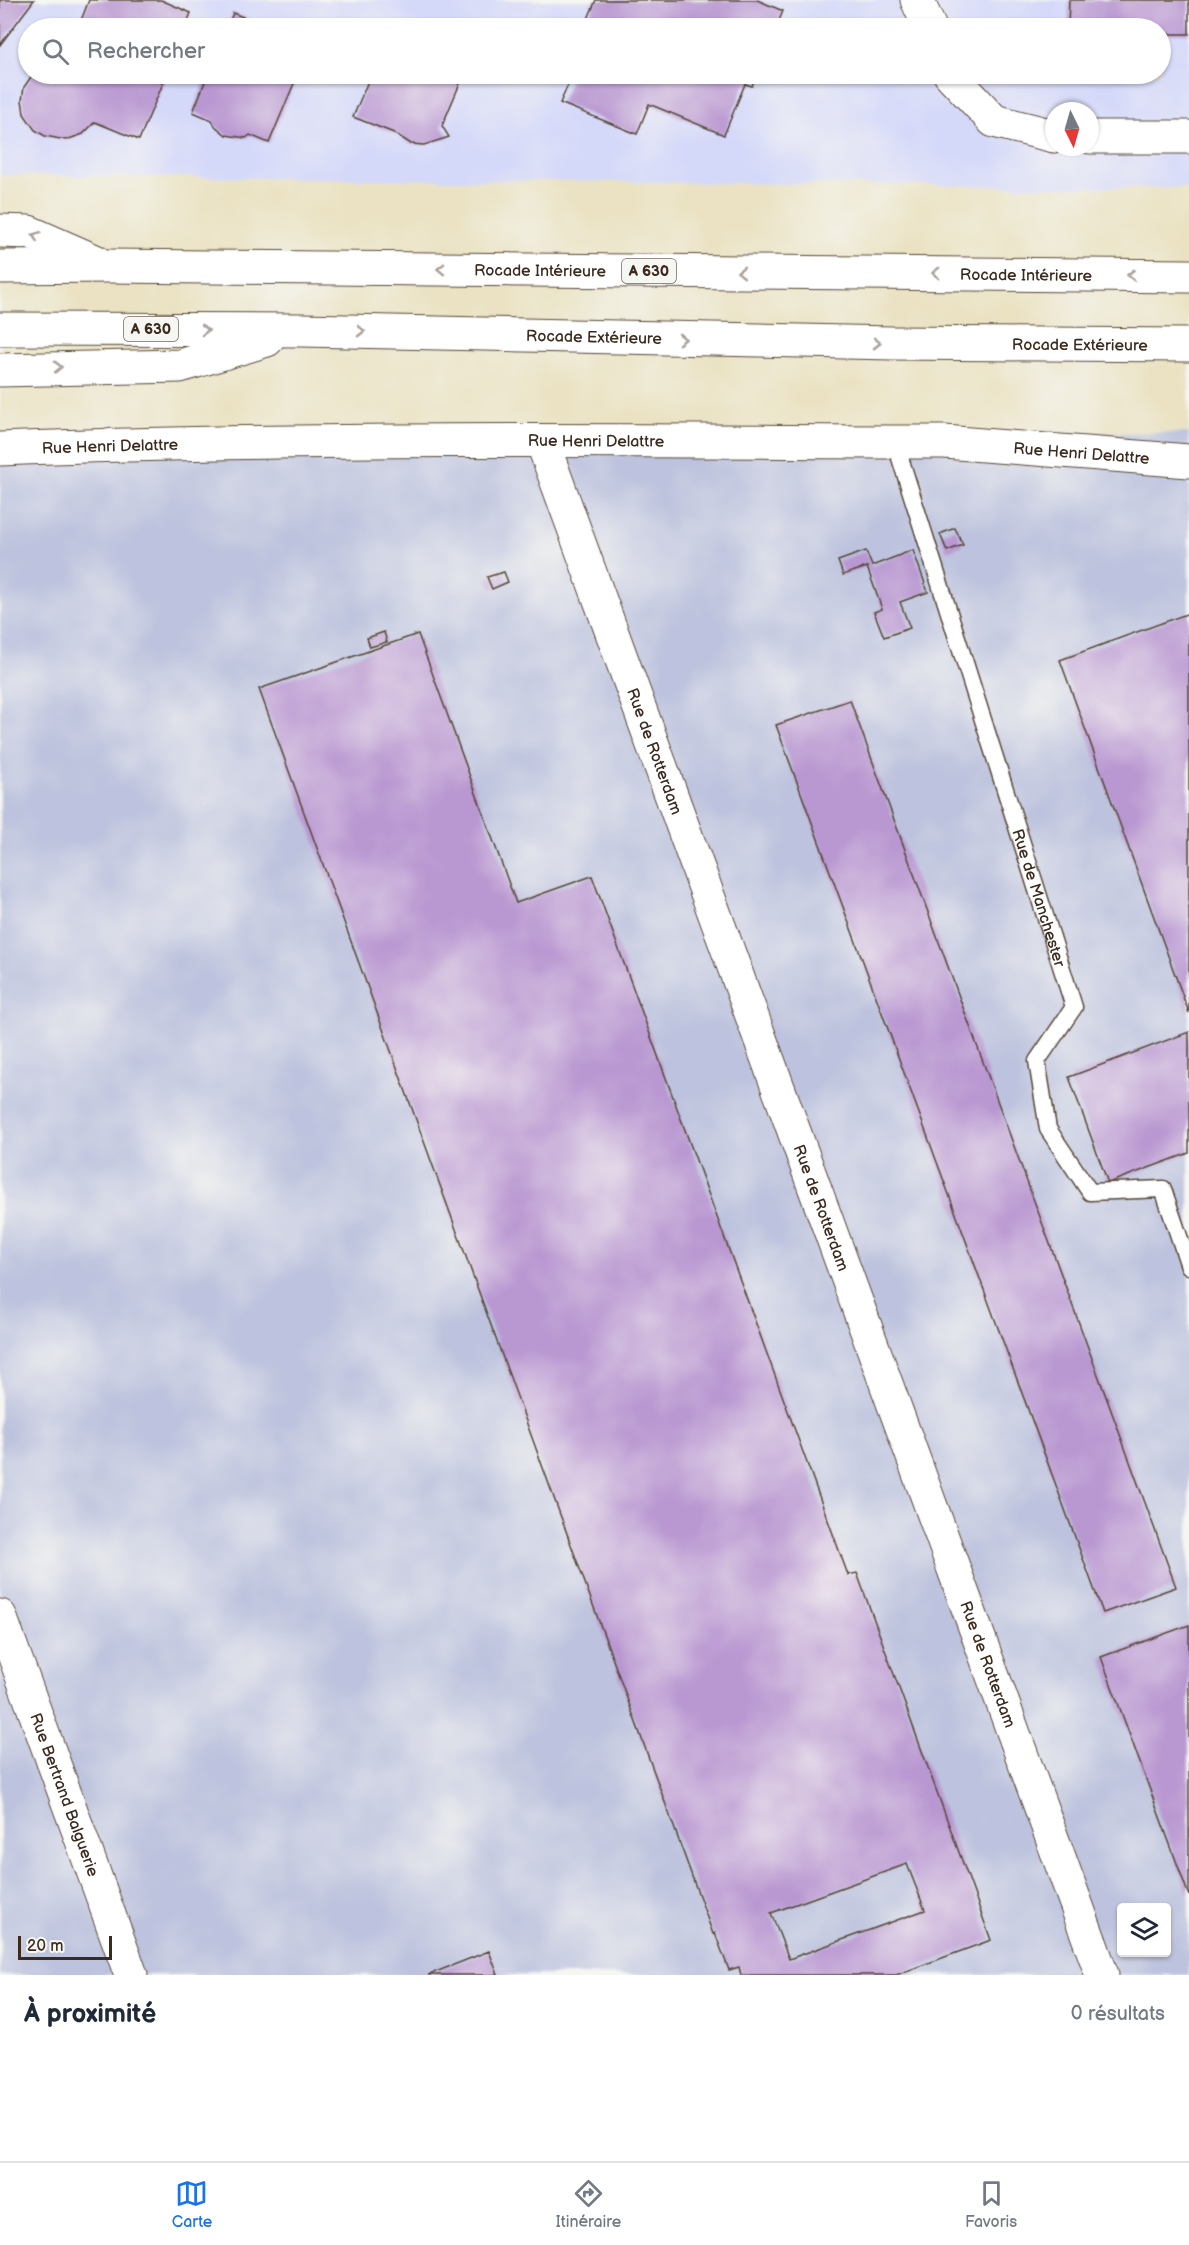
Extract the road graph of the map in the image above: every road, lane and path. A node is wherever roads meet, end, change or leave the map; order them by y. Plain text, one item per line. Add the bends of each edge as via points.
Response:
1 (917, 0) edge
2 (925, 18) edge
3 (959, 84) edge
4 (1045, 134) edge
5 (1099, 137) edge
6 (1189, 137) edge
7 (0, 231) edge
8 (108, 266) junction
9 (0, 267) edge
10 (1189, 276) edge
11 (0, 329) edge
12 (302, 330) junction
13 (1189, 345) edge
14 (0, 370) edge
15 (542, 441) junction
16 (895, 442) junction
17 (0, 448) edge
18 (1189, 460) edge
19 (1189, 1266) edge
20 (0, 1616) edge
21 (131, 1975) edge
22 (1102, 1975) edge

1 - 2 main road
3 - 4 main road via 994,121
5 - 6 main road
8 -> 7 main road via 28,232
8 - 9 main road, Rocade Intérieure / A 630
10 -> 8 main road, Rocade Intérieure / A 630
11 -> 12 main road, Rocade Extérieure / A 630
12 -> 13 main road, Rocade Extérieure / A 630 via 880,343
14 -> 12 main road via 180,366
15 - 16 main road, Rue Henri Delattre
15 - 17 main road, Rue Henri Delattre
15 - 22 main road, Rue de Rotterdam
16 - 18 main road, Rue Henri Delattre
16 - 19 lane, Rue de Manchester via 1074,1007 1037,1061 1048,1129 1089,1192 1162,1190
20 - 21 main road, Rue Bertrand Balguerie

